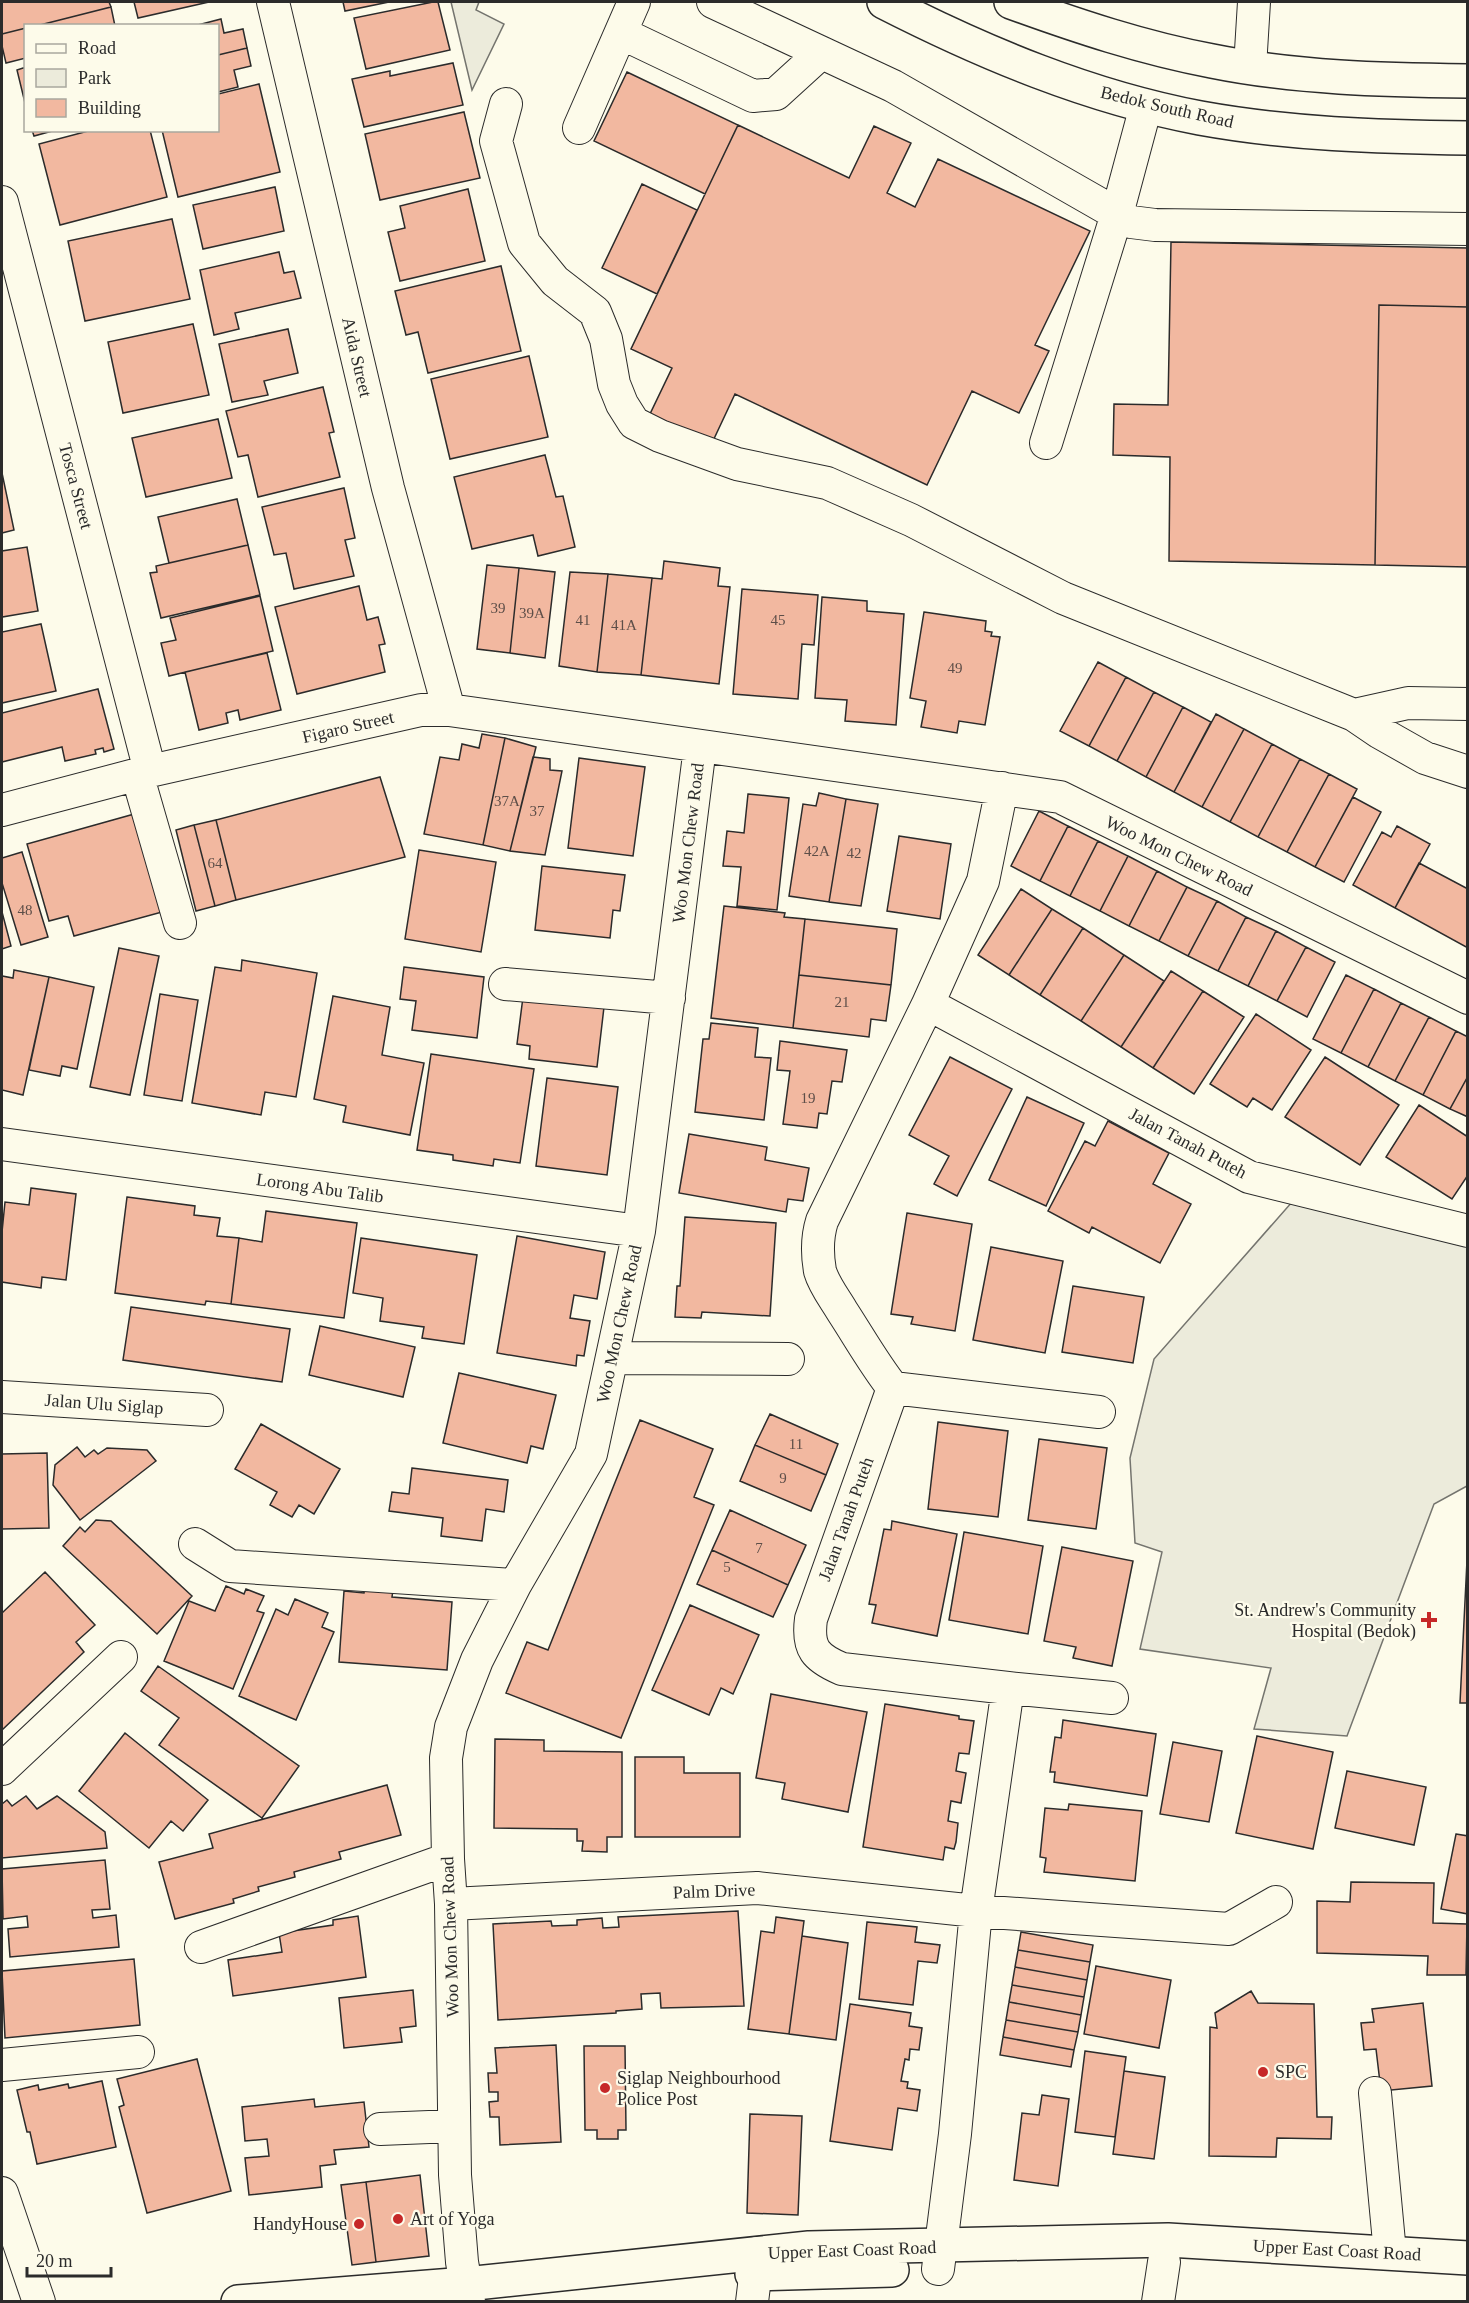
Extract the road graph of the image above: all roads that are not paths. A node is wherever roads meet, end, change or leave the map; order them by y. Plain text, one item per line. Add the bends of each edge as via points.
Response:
1 (273, 2) edge
2 (634, 2) edge
3 (713, 2) edge
4 (884, 2) edge
5 (1011, 2) edge
6 (1254, 2) edge
7 (621, 33) junction
8 (821, 53) junction
9 (1250, 68) junction
10 (1467, 81) edge
11 (506, 104) dead end
12 (1146, 106) junction
13 (579, 128) dead end
14 (1467, 138) edge
15 (2, 202) edge
16 (1117, 214) junction
17 (1467, 229) edge
18 (1046, 443) dead end
19 (1467, 704) edge
20 (449, 710) junction
21 (1354, 715) junction
22 (700, 747) junction
23 (143, 772) junction
24 (1467, 772) edge
25 (1002, 788) junction
26 (2, 810) edge
27 (180, 923) dead end
28 (505, 984) dead end
29 (669, 998) junction
30 (1467, 998) edge
31 (928, 1004) junction
32 (2, 1144) edge
33 (639, 1231) junction
34 (1467, 1231) edge
35 (612, 1358) junction
36 (788, 1359) dead end
37 (893, 1388) junction
38 (2, 1397) edge
39 (207, 1410) dead end
40 (1099, 1412) dead end
41 (195, 1544) dead end
42 (515, 1585) junction
43 (121, 1657) dead end
44 (1008, 1688) junction
45 (1112, 1698) dead end
46 (2, 1769) edge
47 (448, 1859) junction
48 (1276, 1902) dead end
49 (451, 1904) junction
50 (976, 1911) junction
51 (201, 1947) dead end
52 (138, 2052) dead end
53 (2, 2065) edge
54 (1375, 2093) dead end
55 (454, 2126) junction
56 (380, 2129) dead end
57 (2, 2193) edge
58 (1390, 2253) junction
59 (940, 2258) junction
60 (1467, 2258) edge
61 (1164, 2262) junction
62 (755, 2276) edge
63 (1467, 2279) edge
64 (468, 2293) edge
65 (39, 2301) edge
66 (238, 2301) edge
67 (515, 2301) edge
68 (1158, 2301) edge

1 - 20 street, Aida Street via 388,488
2 - 7 street
3 - 8 street
4 - 12 main road, Bedok South Road via 989,53
5 - 9 main road via 1152,48
6 - 9 street
7 - 8 street via 753,96 776,94
7 - 13 street
8 - 16 street via 893,86
9 - 10 main road via 1345,77
11 - 21 street via 496,141 524,243 555,281 594,312 606,339 614,384 634,423 738,464 827,483 911,520 1063,598
12 - 14 main road, Bedok South Road via 1268,128
12 - 16 street
15 - 23 street, Tosca Street
16 - 17 street via 1131,222 1155,225
16 - 18 street
19 - 21 street via 1408,703
20 - 22 street, Figaro Street
20 - 23 street, Figaro Street via 421,711
21 - 24 street via 1425,758
22 - 25 street, Woo Mon Chew Road
22 - 29 street, Woo Mon Chew Road
23 - 26 street, Figaro Street
23 - 27 street, Tosca Street
25 - 30 street, Woo Mon Chew Road via 1060,797
25 - 31 street via 983,881
28 - 29 street
29 - 33 street, Woo Mon Chew Road
31 - 34 street, Jalan Tanah Puteh via 1249,1177
31 - 37 street via 818,1235 821,1274
32 - 33 street, Lorong Abu Talib
33 - 35 street, Woo Mon Chew Road
35 - 36 street
35 - 42 street, Woo Mon Chew Road via 591,1454
37 - 40 street
37 - 44 street, Jalan Tanah Puteh via 808,1636 814,1651 825,1662 842,1669
38 - 39 street, Jalan Ulu Siglap
41 - 42 street via 230,1566
42 - 47 street, Woo Mon Chew Road via 477,1660 451,1727 446,1758
43 - 46 street
44 - 45 street
44 - 50 street
47 - 49 street, Woo Mon Chew Road
47 - 51 street
48 - 50 street, Palm Drive via 1229,1929
49 - 50 street, Palm Drive via 758,1888
49 - 55 street, Woo Mon Chew Road
50 - 59 street via 956,2134
52 - 53 street
54 - 58 street
55 - 56 street
55 - 64 street, Woo Mon Chew Road via 459,2234
57 - 65 street
58 - 59 main road, Upper East Coast Road via 1168,2240
58 - 60 main road, Upper East Coast Road
59 - 61 main road, Upper East Coast Road
59 - 62 main road, Upper East Coast Road
61 - 63 main road, Upper East Coast Road
61 - 68 street
62 - 64 main road, Upper East Coast Road
62 - 67 main road, Upper East Coast Road
64 - 66 main road, Upper East Coast Road

